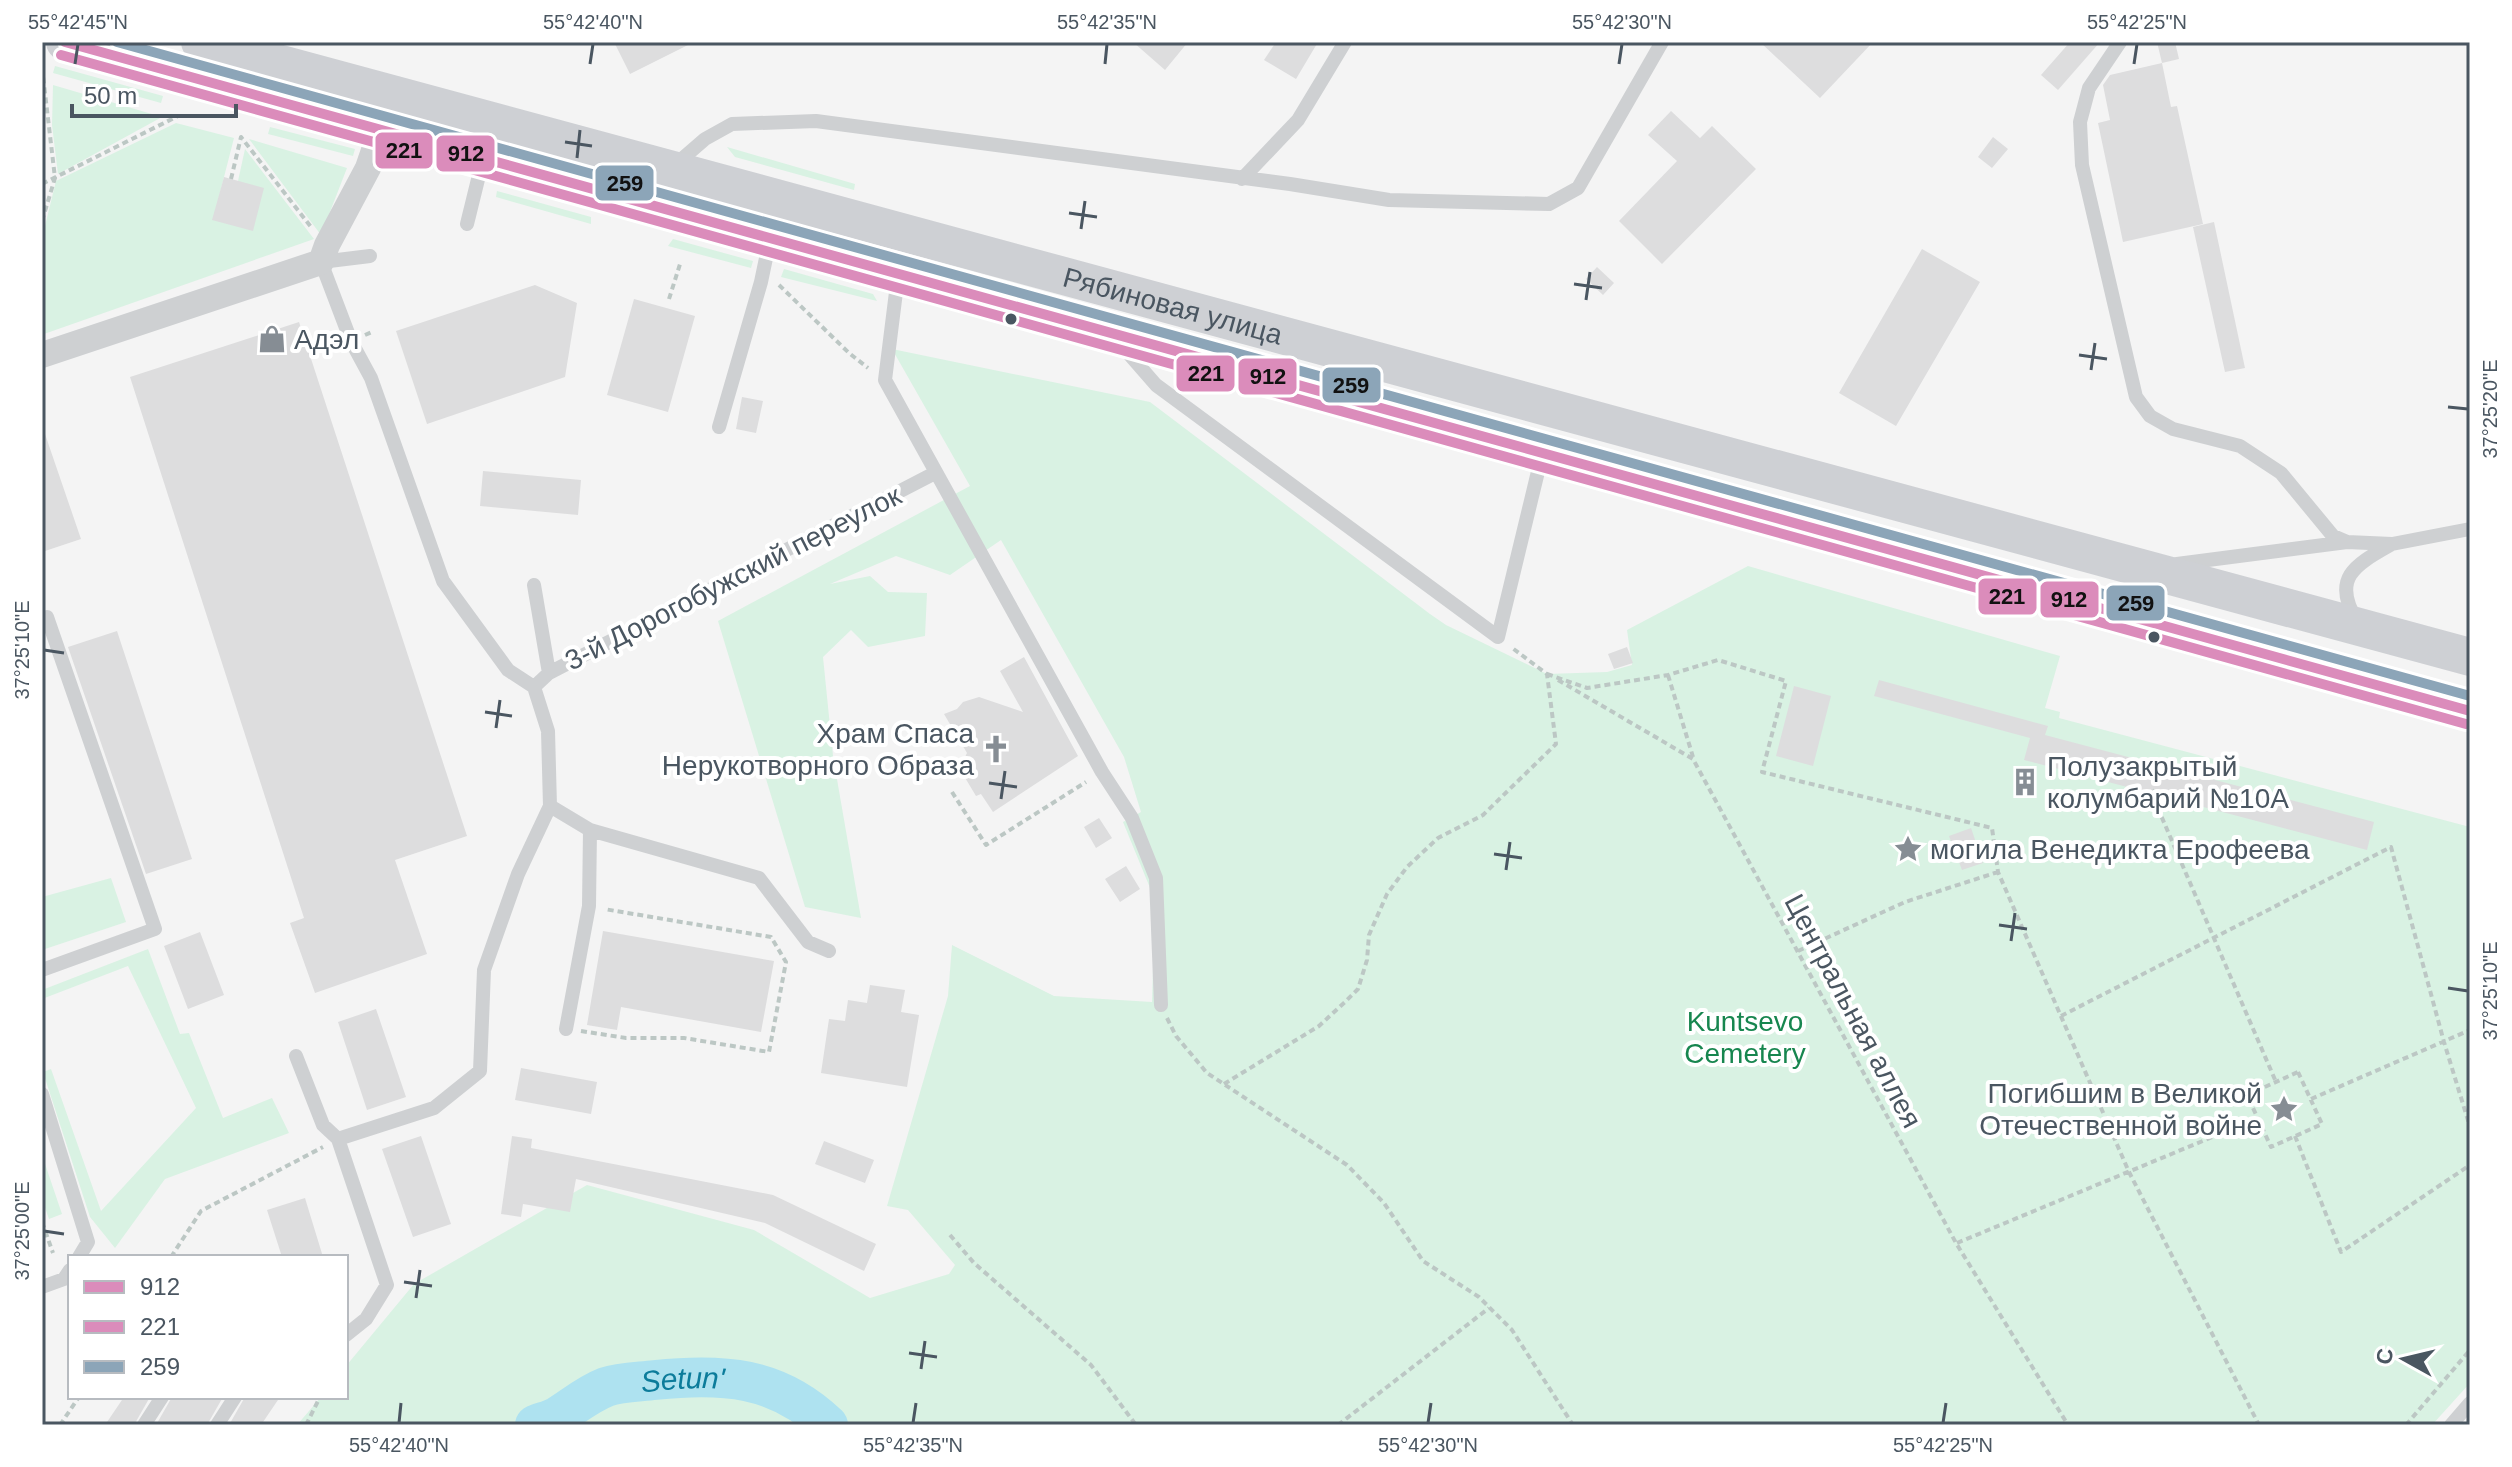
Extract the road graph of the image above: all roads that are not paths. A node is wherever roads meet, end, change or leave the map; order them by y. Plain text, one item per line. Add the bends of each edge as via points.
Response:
1 (65, 42) edge
2 (200, 42) edge
3 (1345, 42) edge
4 (1662, 42) edge
5 (2120, 42) edge
6 (381, 130) junction
7 (483, 158) junction
8 (669, 170) junction
9 (1242, 179) junction
10 (467, 224) dead end
11 (770, 239) junction
12 (324, 253) junction
13 (370, 256) dead end
14 (898, 275) junction
15 (1111, 332) junction
16 (42, 355) edge
17 (719, 427) dead end
18 (1543, 451) junction
19 (935, 473) junction
20 (2470, 529) edge
21 (2347, 542) junction
22 (2392, 544) junction
23 (2141, 567) junction
24 (534, 585) dead end
25 (42, 619) edge
26 (2360, 626) junction
27 (2470, 657) edge
28 (549, 673) junction
29 (534, 687) junction
30 (2470, 711) edge
31 (550, 806) junction
32 (590, 830) junction
33 (829, 951) dead end
34 (42, 970) edge
35 (1161, 1005) road end
36 (566, 1029) road end
37 (296, 1056) dead end
38 (42, 1094) edge
39 (338, 1139) junction
40 (80, 1255) edge
41 (68, 1273) edge
42 (42, 1287) edge
43 (348, 1333) edge
44 (161, 1399) edge
45 (234, 1399) edge
46 (2470, 1403) edge
47 (144, 1425) edge
48 (217, 1425) edge
49 (2451, 1425) edge

1 - 6 main road, Рябиновая улица
2 - 8 main road, Рябиновая улица
3 - 9 lane via 1298,120
4 - 9 lane via 1578,188 1549,204 1389,200
5 - 21 lane via 2089,88 2080,122 2081,151 2136,397 2150,416 2173,429 2240,446 2281,473 2333,536
6 - 7 main road, Рябиновая улица
6 - 12 street via 368,168
7 - 10 lane
7 - 11 main road, Рябиновая улица
8 - 9 lane via 732,124 816,121
8 - 23 main road, Рябиновая улица
11 - 14 main road, Рябиновая улица
11 - 17 lane
12 - 13 lane
12 - 16 street
12 - 29 lane via 351,341 371,378 443,581 508,670
14 - 15 main road, Рябиновая улица
14 - 19 lane via 885,380
15 - 18 main road, Рябиновая улица
15 - 18 lane via 1156,385 1498,637
18 - 30 main road, Рябиновая улица
19 - 28 lane, 3-й Дорогобужский переулок
19 - 35 lane via 1143,843 1156,878
20 - 22 lane
21 - 22 lane
21 - 23 lane
22 - 26 lane via 2355,565 2345,587
23 - 26 main road, Рябиновая улица
24 - 28 lane
25 - 34 lane via 47,617 155,929
26 - 27 main road, Рябиновая улица
28 - 29 lane, 3-й Дорогобужский переулок
29 - 31 lane via 548,731
31 - 32 lane
31 - 39 lane via 518,874 484,970 480,1071 434,1108
32 - 33 lane via 759,878 808,942
32 - 36 lane via 589,906
37 - 39 lane via 323,1125
38 - 40 lane via 88,1242
39 - 43 lane via 387,1285 366,1319
41 - 42 lane
44 - 47 lane
45 - 48 lane
46 - 49 lane

